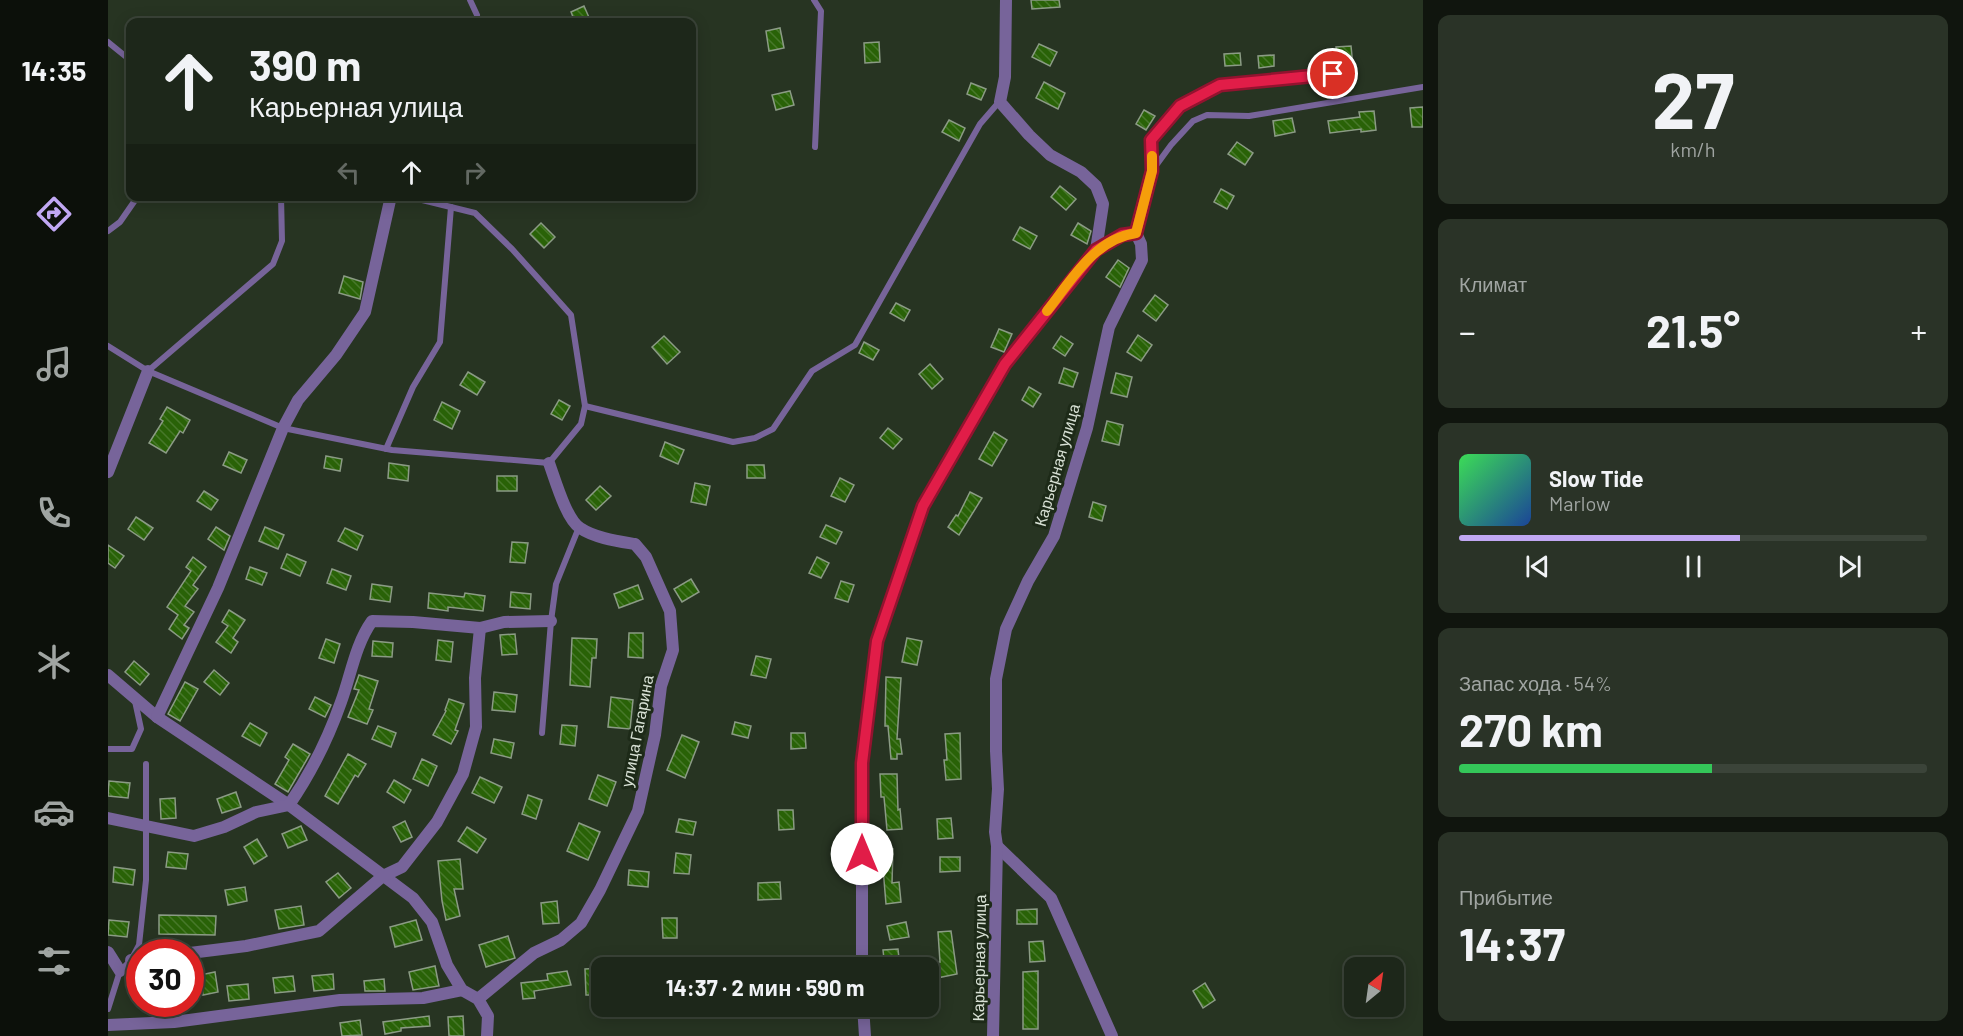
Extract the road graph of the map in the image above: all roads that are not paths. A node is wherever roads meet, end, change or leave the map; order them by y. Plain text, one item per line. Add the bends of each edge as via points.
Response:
1 (470, 0) edge
2 (814, 0) edge
3 (1006, 0) edge
4 (477, 15) dead end
5 (108, 42) edge
6 (126, 57) edge
7 (1351, 71) dead end
8 (1423, 87) edge
9 (1000, 102) junction
10 (815, 147) dead end
11 (1152, 171) junction
12 (135, 201) edge
13 (281, 201) edge
14 (390, 201) edge
15 (426, 201) edge
16 (451, 207) junction
17 (108, 231) edge
18 (1136, 233) junction
19 (1096, 250) junction
20 (108, 346) edge
21 (148, 371) junction
22 (585, 406) junction
23 (284, 428) junction
24 (386, 448) junction
25 (549, 463) junction
26 (108, 472) edge
27 (579, 527) junction
28 (551, 621) junction
29 (480, 628) junction
30 (108, 675) edge
31 (134, 698) junction
32 (157, 717) junction
33 (542, 733) dead end
34 (108, 749) edge
35 (146, 764) dead end
36 (289, 805) junction
37 (108, 818) edge
38 (145, 827) junction
39 (997, 846) junction
40 (383, 876) junction
41 (140, 939) edge
42 (204, 951) edge
43 (108, 952) edge
44 (862, 957) edge
45 (126, 967) edge
46 (120, 971) junction
47 (462, 990) junction
48 (478, 999) junction
49 (108, 1009) edge
50 (864, 1017) edge
51 (108, 1025) edge
52 (487, 1036) edge
53 (865, 1036) edge
54 (993, 1036) edge
55 (1112, 1036) edge

1 - 4 lane
2 - 10 lane via 821,11
3 - 9 street via 1005,77
5 - 6 lane
7 - 11 lane via 1220,85 1180,106 1151,140
8 - 11 lane via 1249,116 1207,115 1193,121
9 - 19 street via 1050,155 1081,172 1096,186 1103,204
9 - 22 lane via 980,124 855,345 812,371 772,429 755,438 732,442
11 - 18 lane
12 - 17 lane via 120,222
13 - 21 lane via 282,241 273,264
14 - 23 street via 365,312 298,400
15 - 16 lane
16 - 22 lane via 475,213 571,315
16 - 24 lane via 440,342 413,387
18 - 19 street via 1122,235
18 - 39 street, Карьерная улица via 1142,260 1109,327 1087,428 1054,536 1006,629 996,679
19 - 44 street via 1005,364 923,506 877,641 862,763
20 - 21 lane
21 - 23 lane
21 - 26 street
22 - 25 lane via 580,424
23 - 24 lane
23 - 32 street via 218,588
24 - 25 lane
25 - 27 street via 570,516
27 - 28 lane via 556,584
27 - 48 street, улица Гагарина via 613,541 635,544 646,557 670,611 674,650 661,686 638,811 600,890 574,929 534,953
28 - 29 street via 504,622
28 - 33 lane
29 - 36 street via 372,621 362,635 328,738
29 - 40 street via 476,727 463,774 437,822 402,867
30 - 31 street
31 - 32 street
31 - 34 lane via 141,729 132,749
32 - 36 street
35 - 38 lane
36 - 38 street via 256,812 194,836
36 - 40 street
37 - 38 street
38 - 41 lane via 146,880
39 - 54 street, Карьерная улица
39 - 55 street via 1051,898
40 - 42 street via 318,931
40 - 47 street via 413,898 432,922 447,965
43 - 46 street
45 - 46 lane
46 - 49 lane
47 - 48 street
47 - 51 street via 423,998 340,1000 174,1022
48 - 52 street via 488,1016
50 - 53 street

